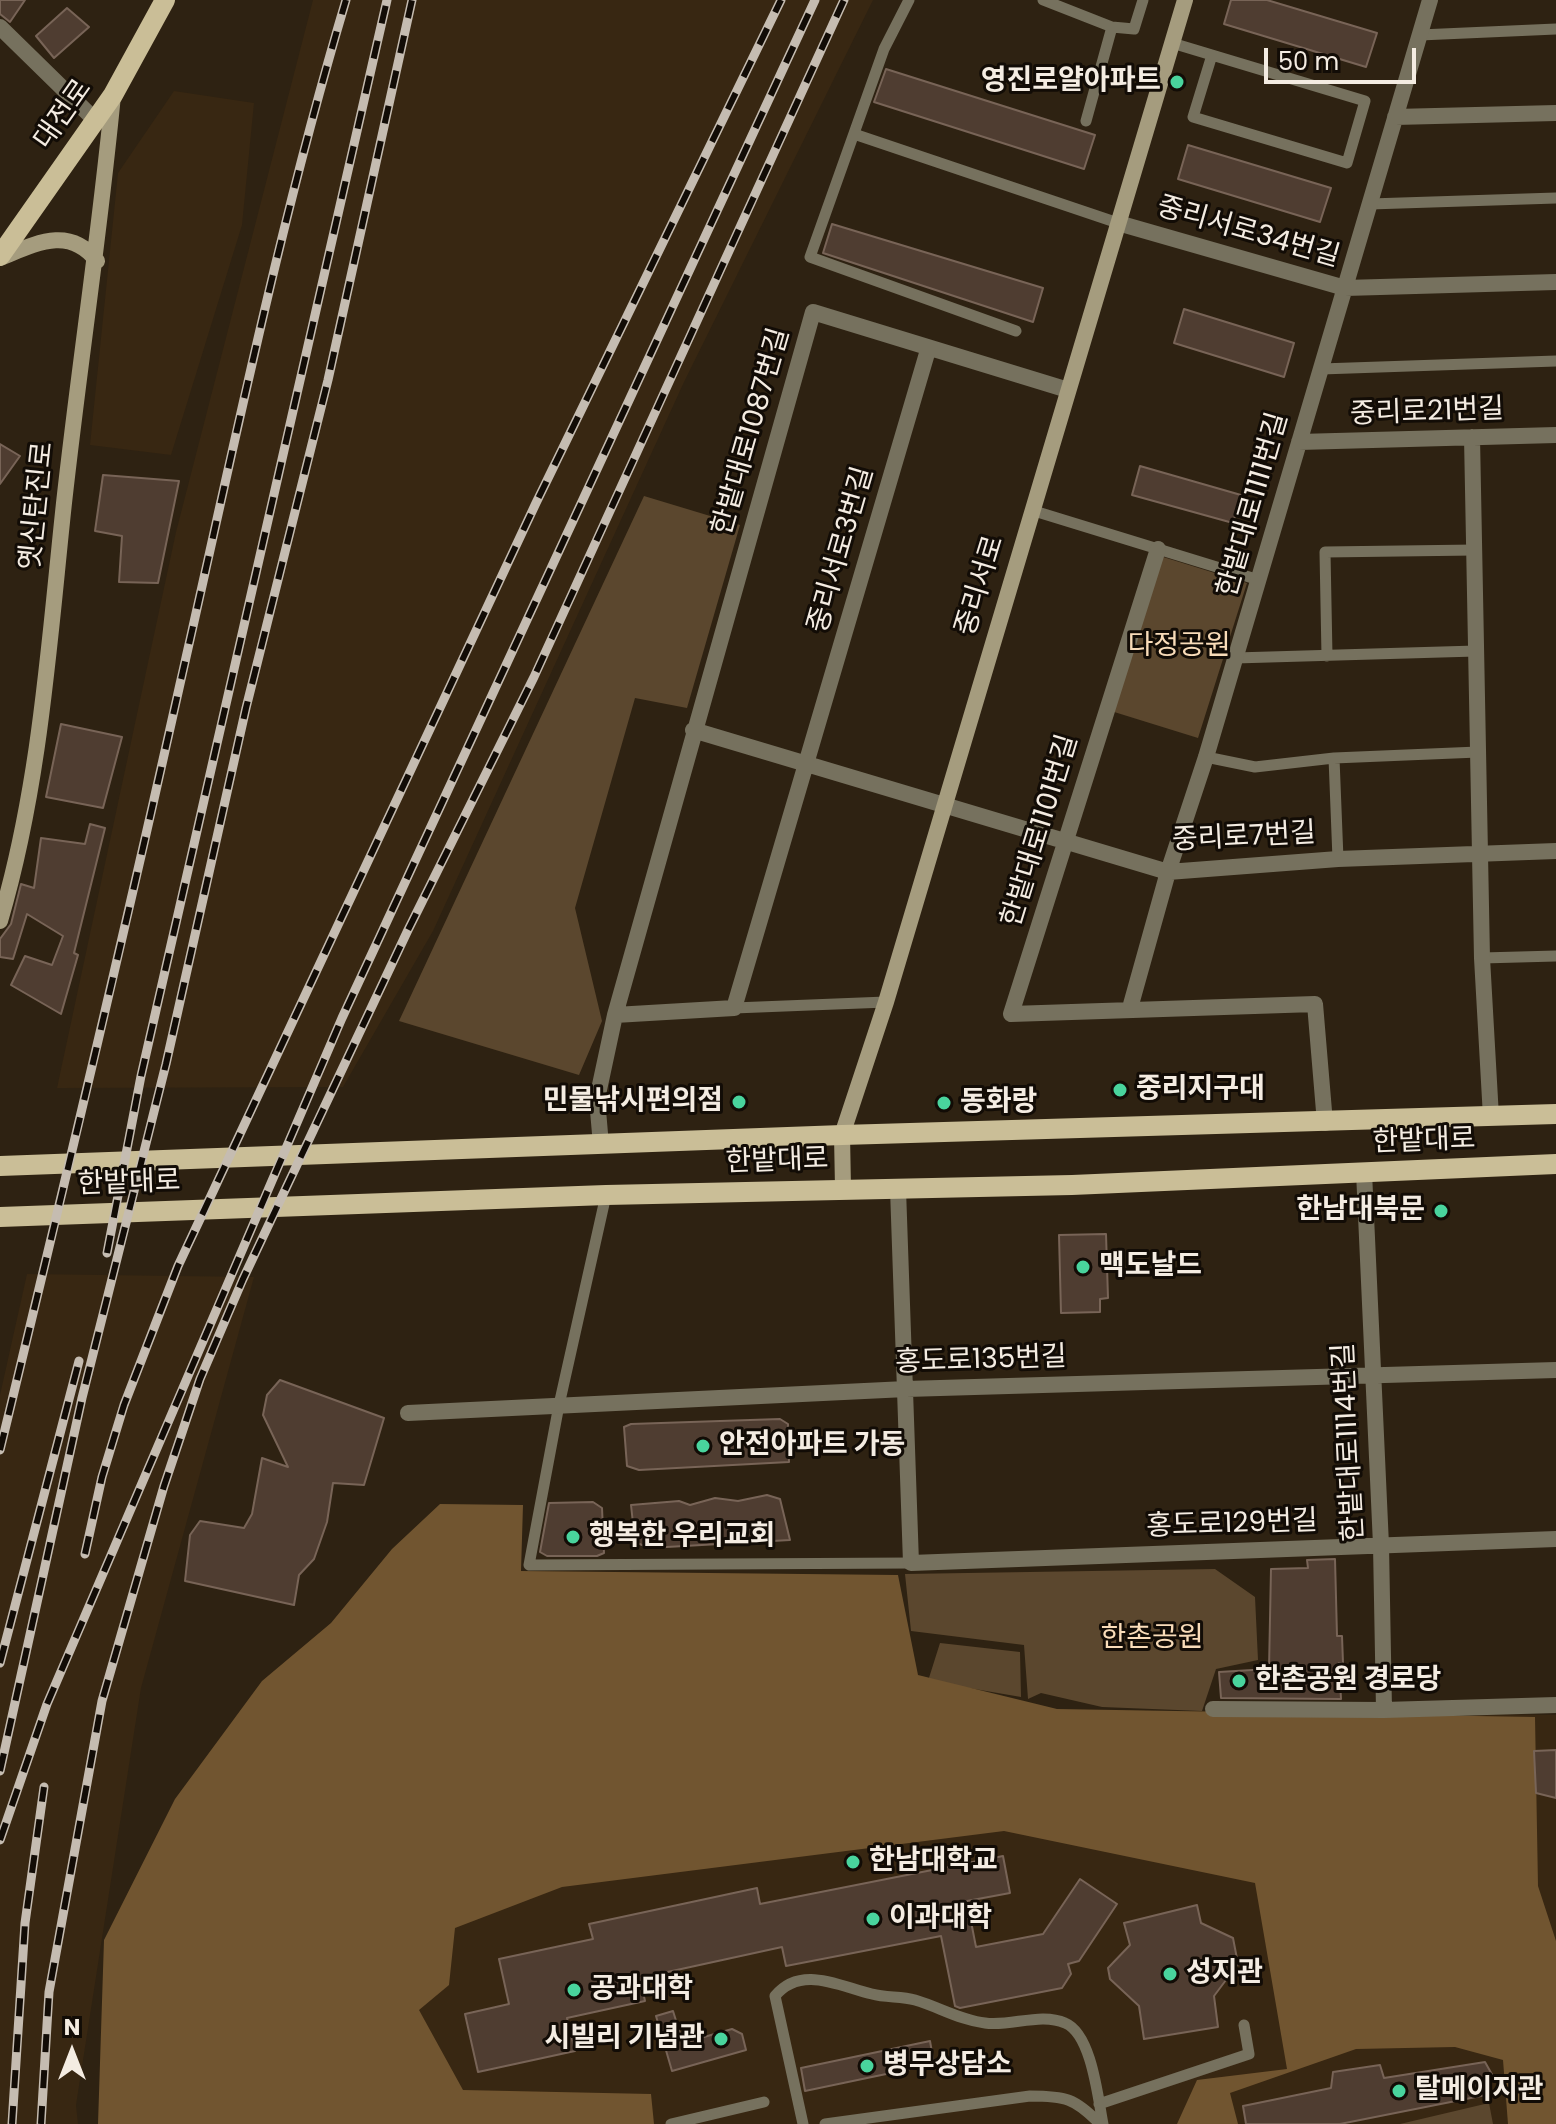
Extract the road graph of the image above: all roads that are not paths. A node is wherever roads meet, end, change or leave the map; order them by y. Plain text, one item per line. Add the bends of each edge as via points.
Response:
1 (165, 0) edge
2 (909, 0) edge
3 (1043, 0) edge
4 (1143, 0) edge
5 (1185, 0) edge
6 (1430, 0) edge
7 (0, 27) edge
8 (1112, 27) junction
9 (1556, 29) edge
10 (1420, 35) junction
11 (1172, 43) junction
12 (1212, 55) junction
13 (113, 95) junction
14 (1556, 113) edge
15 (1395, 117) junction
16 (94, 119) junction
17 (1086, 121) dead end
18 (854, 134) junction
19 (1556, 198) edge
20 (1370, 204) junction
21 (1118, 223) junction
22 (0, 257) edge
23 (97, 261) junction
24 (1556, 282) edge
25 (1345, 288) junction
26 (1016, 331) dead end
27 (928, 350) junction
28 (1556, 361) edge
29 (1321, 369) junction
30 (1068, 390) junction
31 (1556, 435) edge
32 (1472, 437) junction
33 (1299, 442) junction
34 (1031, 510) junction
35 (1158, 549) junction
36 (1475, 550) junction
37 (1259, 580) junction
38 (1476, 651) junction
39 (1327, 656) junction
40 (1235, 658) junction
41 (693, 730) junction
42 (1478, 752) junction
43 (1206, 757) junction
44 (1334, 758) junction
45 (805, 765) junction
46 (943, 805) junction
47 (1065, 839) junction
48 (1556, 851) edge
49 (1480, 854) junction
50 (1338, 859) junction
51 (1168, 872) junction
52 (7, 873) edge
53 (0, 921) edge
54 (1556, 956) edge
55 (1482, 958) junction
56 (886, 1002) junction
57 (734, 1008) junction
58 (1130, 1008) junction
59 (615, 1015) junction
60 (1556, 1114) edge
61 (1491, 1117) junction
62 (1325, 1123) junction
63 (842, 1135) junction
64 (601, 1145) junction
65 (1556, 1164) edge
66 (0, 1166) edge
67 (1364, 1172) junction
68 (843, 1188) junction
69 (898, 1189) junction
70 (606, 1195) junction
71 (0, 1217) edge
72 (1556, 1370) edge
73 (1372, 1377) junction
74 (906, 1389) junction
75 (559, 1405) junction
76 (408, 1413) dead end
77 (1556, 1539) edge
78 (1381, 1545) junction
79 (911, 1563) junction
80 (1556, 1705) edge
81 (1213, 1709) dead end
82 (1384, 1710) junction
83 (1244, 2025) dead end
84 (764, 2102) dead end
85 (1099, 2104) junction
86 (671, 2124) edge
87 (803, 2124) edge
88 (825, 2124) edge
89 (1102, 2124) edge

1 - 13 main road, 대전로
2 - 18 lane via 884,49
3 - 8 lane
4 - 8 lane via 1134,29
5 - 11 main road, 중리서로
6 - 10 street, 한밭대로1111번길
7 - 16 street
8 - 17 lane
9 - 10 lane
10 - 15 street, 한밭대로1111번길
11 - 12 lane
11 - 21 main road, 중리서로
12 - 12 lane via 1365,101 1347,163 1193,117
13 - 16 main road, 대전로
13 - 23 main road, 옛신탄진로
14 - 15 street
15 - 20 street, 한밭대로1111번길
16 - 22 main road, 대전로
18 - 21 lane
18 - 26 lane via 810,257
19 - 20 lane
20 - 25 street, 한밭대로1111번길
21 - 25 street, 중리서로34번길
21 - 30 main road, 중리서로
22 - 23 main road via 46,239 67,239
23 - 52 main road, 옛신탄진로 via 81,353 40,725
24 - 25 street, 중리서로34번길
25 - 29 street, 한밭대로1111번길
27 - 30 street, 한밭대로1087번길
27 - 41 street, 한밭대로1087번길 via 813,312
27 - 45 street, 중리서로3번길
28 - 29 lane, 중리로21번길
29 - 33 street, 한밭대로1111번길
30 - 34 main road, 중리서로
31 - 32 street, 중리로21번길
32 - 33 street, 중리로21번길
32 - 36 street
33 - 37 street, 한밭대로1111번길
34 - 35 lane
34 - 46 main road, 중리서로
35 - 37 lane
35 - 47 street, 한밭대로1101번길
36 - 38 street
36 - 39 lane via 1325,552
37 - 40 street, 한밭대로1111번길
38 - 39 lane
38 - 42 street
39 - 40 lane
40 - 43 street, 한밭대로1111번길
41 - 45 street
41 - 59 street, 한밭대로1087번길
42 - 44 lane
42 - 49 street
43 - 44 lane via 1255,767
43 - 51 street, 한밭대로1111번길
44 - 50 lane
45 - 46 street
45 - 57 street, 중리서로3번길
46 - 47 street, 중리로7번길
46 - 56 main road, 중리서로
47 - 51 street, 중리로7번길
47 - 58 street, 한밭대로1101번길 via 1011,1014
48 - 49 street, 중리로7번길
49 - 50 street, 중리로7번길
49 - 55 street
50 - 51 street, 중리로7번길
51 - 58 street, 한밭대로1111번길
52 - 53 main road, 옛신탄진로
54 - 55 lane
55 - 61 street
56 - 57 lane
56 - 63 main road, 중리서로
57 - 59 street
58 - 62 street via 1315,1004
59 - 64 street, 한밭대로1087번길 via 597,1099
60 - 61 main road, 한밭대로
61 - 62 main road, 한밭대로
62 - 63 main road, 한밭대로
63 - 64 main road, 한밭대로
63 - 68 main road, 중리서로
64 - 66 main road, 한밭대로
65 - 67 main road, 한밭대로
67 - 69 main road, 한밭대로
67 - 73 street, 한밭대로1114번길
68 - 69 main road, 한밭대로
68 - 70 main road, 한밭대로
69 - 74 street
70 - 71 main road, 한밭대로
70 - 75 lane
72 - 73 street, 홍도로135번길
73 - 74 street, 홍도로135번길
73 - 78 street, 한밭대로1114번길
74 - 75 street, 홍도로135번길
74 - 79 street
75 - 76 street, 홍도로135번길
75 - 79 lane via 529,1565
77 - 78 street, 홍도로129번길
78 - 79 street, 홍도로129번길
78 - 82 street, 한밭대로1114번길
80 - 82 street
81 - 82 street
83 - 85 lane via 1249,2054
84 - 86 lane
85 - 87 lane via 1086,2054 1066,2023 969,2021 914,1999 874,1995 827,1979 797,1981 775,1996
85 - 89 lane
88 - 89 lane via 1061,2096 1082,2105

